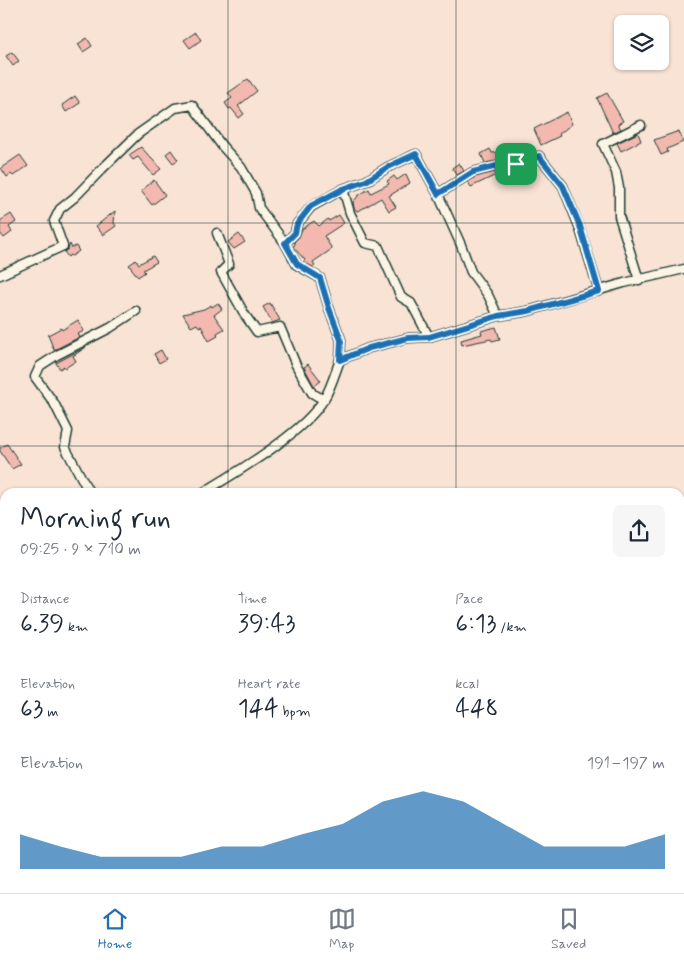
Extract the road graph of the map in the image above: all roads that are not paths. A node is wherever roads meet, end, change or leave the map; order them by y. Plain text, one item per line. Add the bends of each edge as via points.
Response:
1 (641, 125) dead end
2 (343, 189) junction
3 (438, 194) junction
4 (217, 233) dead end
5 (285, 243) junction
6 (684, 269) edge
7 (0, 275) edge
8 (639, 280) junction
9 (599, 291) junction
10 (136, 311) dead end
11 (498, 316) junction
12 (429, 337) junction
13 (340, 360) junction
14 (324, 400) junction
15 (87, 488) edge
16 (210, 488) edge

1 - 8 street via 603,144 616,172 619,216
2 - 3 street via 366,181 416,154
2 - 5 street via 311,206
2 - 12 street via 350,213 365,243 378,246 401,297 411,303
3 - 9 street via 473,172 539,156 563,186 580,226
3 - 11 street via 472,272
4 - 14 street via 229,264 221,272 245,315 257,332 280,327 312,393
5 - 7 street via 259,208 256,193 241,167 192,105 175,108 138,134 76,197 60,208 54,222 63,246
5 - 13 street via 297,264 320,278 341,340
6 - 8 street
8 - 9 street
9 - 11 street
10 - 15 street via 45,362 35,377 54,403 68,432 65,447
11 - 12 street
12 - 13 street via 408,338 369,348
13 - 14 street
14 - 16 street via 304,423

